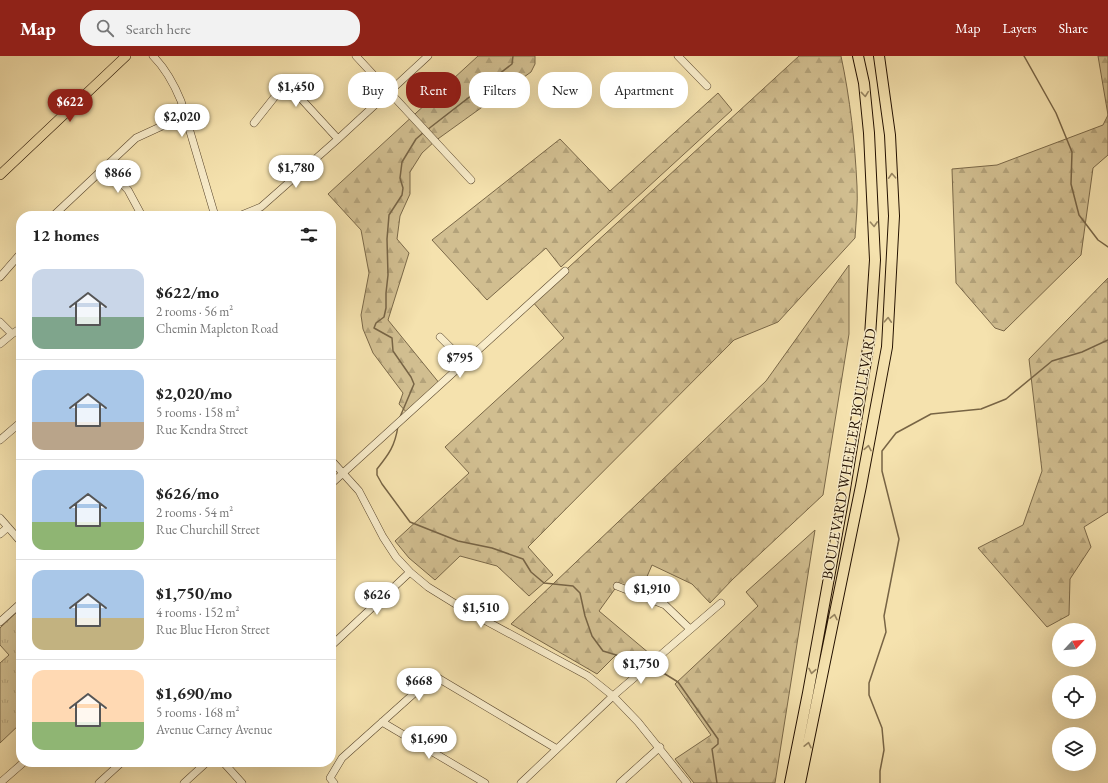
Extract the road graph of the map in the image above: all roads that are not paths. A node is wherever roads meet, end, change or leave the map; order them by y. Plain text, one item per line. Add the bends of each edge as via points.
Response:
1 (126, 56) edge
2 (153, 56) edge
3 (356, 56) edge
4 (428, 56) edge
5 (678, 56) edge
6 (858, 56) edge
7 (879, 56) edge
8 (371, 72) edge
9 (398, 84) edge
10 (707, 86) dead end
11 (398, 102) edge
12 (372, 108) edge
13 (186, 115) junction
14 (254, 123) dead end
15 (338, 139) junction
16 (105, 166) junction
17 (0, 175) edge
18 (471, 180) dead end
19 (58, 211) edge
20 (139, 211) edge
21 (213, 211) edge
22 (252, 211) edge
23 (16, 259) edge
24 (565, 271) dead end
25 (0, 277) edge
26 (0, 322) edge
27 (16, 331) edge
28 (12, 334) junction
29 (440, 337) dead end
30 (0, 344) edge
31 (465, 362) junction
32 (16, 426) edge
33 (0, 440) edge
34 (336, 465) edge
35 (343, 473) junction
36 (336, 479) edge
37 (0, 518) edge
38 (8, 527) junction
39 (0, 534) edge
40 (16, 536) edge
41 (410, 572) junction
42 (617, 586) dead end
43 (721, 603) dead end
44 (16, 608) edge
45 (0, 622) edge
46 (690, 629) junction
47 (336, 641) edge
48 (613, 696) junction
49 (382, 722) junction
50 (660, 748) junction
51 (557, 749) junction
52 (18, 767) edge
53 (117, 767) edge
54 (201, 767) edge
55 (228, 767) edge
56 (0, 783) edge
57 (99, 783) edge
58 (184, 783) edge
59 (242, 783) edge
60 (334, 783) edge
61 (485, 783) edge
62 (521, 783) edge
63 (620, 783) edge
64 (687, 783) edge
65 (790, 783) edge
66 (800, 783) edge

1 - 17 main road
2 - 13 street via 176,88
3 - 8 street
4 - 9 street
5 - 10 street
6 -> 65 highway, BOULEVARD WHEELER BOULEVARD via 864,83 869,133 875,260 870,336 844,495
66 -> 7 highway, BOULEVARD WHEELER BOULEVARD via 887,348 894,216 890,135
11 - 18 street
12 - 15 street
13 - 16 street via 136,138
13 - 21 street
14 - 15 street via 277,94 285,90 294,91
15 - 22 street via 262,207
16 - 19 street
16 - 20 street via 128,190
23 - 25 street
24 - 31 street
26 - 28 street
27 - 28 street
28 - 30 street
29 - 31 street
31 - 35 street
32 - 33 street
34 - 35 street
35 - 36 street
35 - 41 street via 359,491 396,557
37 - 38 street
38 - 39 street
38 - 40 street
41 - 47 street
41 - 48 street via 428,587 462,608 588,676
42 - 46 street via 665,605
43 - 46 street
44 - 45 street
46 - 48 street
48 - 50 street
48 - 51 street
49 - 51 street via 429,680 438,678
49 - 60 street via 342,758 330,778
49 - 61 street
50 - 63 street
50 - 64 street
51 - 62 street
52 - 56 street
53 - 57 street
54 - 58 street
55 - 59 street

